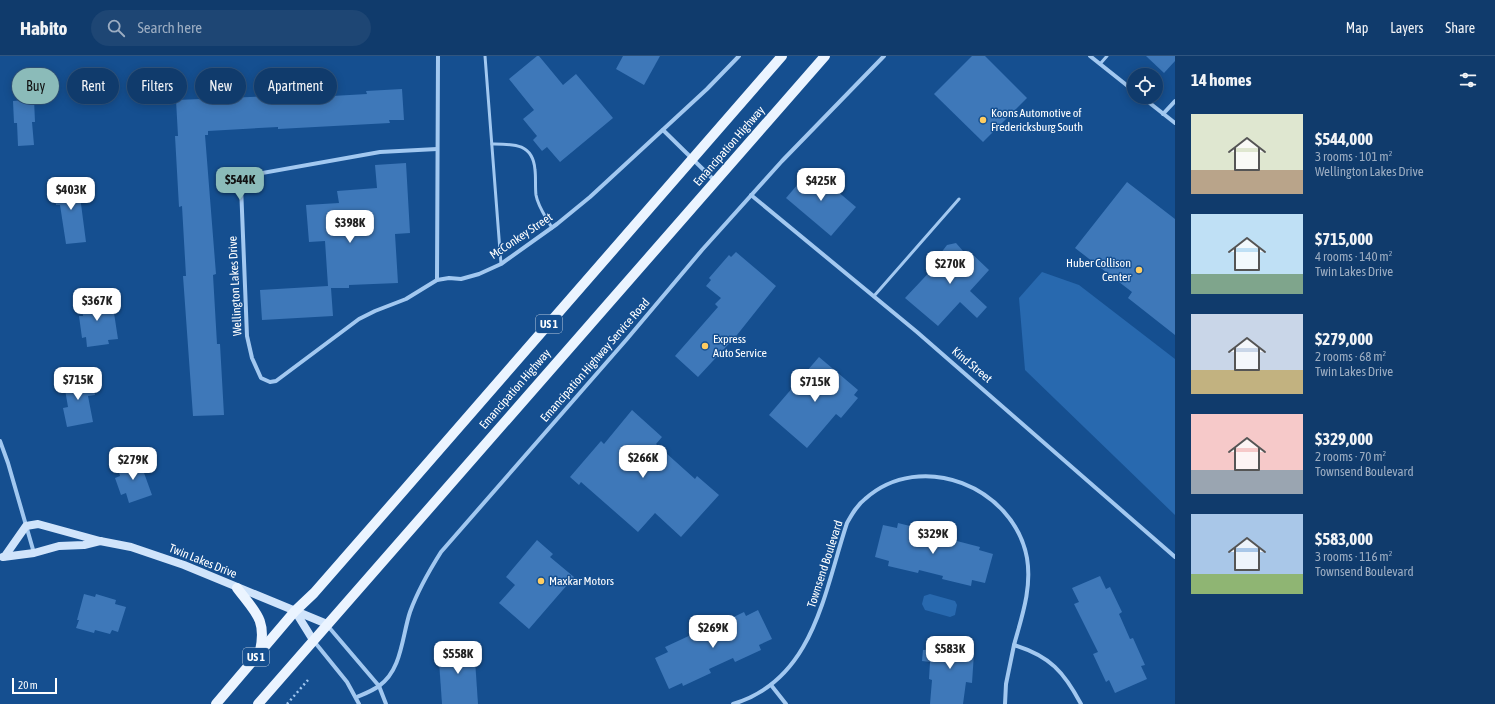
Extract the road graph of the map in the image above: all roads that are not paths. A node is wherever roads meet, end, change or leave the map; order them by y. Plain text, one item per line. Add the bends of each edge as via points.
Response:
1 (438, 56) edge
2 (485, 56) edge
3 (739, 56) edge
4 (782, 56) edge
5 (824, 56) edge
6 (884, 56) edge
7 (1090, 56) edge
8 (1107, 56) edge
9 (1100, 64) junction
10 (1127, 85) edge
11 (1175, 101) edge
12 (1151, 104) edge
13 (1163, 114) junction
14 (1175, 124) edge
15 (663, 130) junction
16 (492, 144) junction
17 (436, 149) junction
18 (693, 159) junction
19 (715, 180) junction
20 (751, 195) junction
21 (959, 199) dead end
22 (552, 228) junction
23 (501, 264) junction
24 (437, 280) junction
25 (874, 296) junction
26 (0, 441) edge
27 (26, 526) junction
28 (100, 541) junction
29 (34, 553) junction
30 (1175, 556) edge
31 (2, 557) edge
32 (237, 588) junction
33 (295, 611) junction
34 (327, 624) junction
35 (313, 640) junction
36 (1014, 645) junction
37 (260, 653) junction
38 (772, 685) junction
39 (379, 686) junction
40 (357, 697) junction
41 (216, 704) edge
42 (258, 704) edge
43 (360, 704) edge
44 (386, 704) edge
45 (733, 704) edge
46 (786, 704) edge
47 (1005, 704) edge
48 (1081, 704) edge

1 - 17 street
2 - 16 lane
3 - 15 street, McConkey Street
4 - 18 main road, Emancipation Highway / US 1
5 - 19 main road, Emancipation Highway / US 1
6 - 20 street, Emancipation Highway Service Road
7 - 9 street
8 - 9 lane
9 - 10 street
11 - 13 street
12 - 13 street
13 - 14 street
15 - 18 street
15 - 22 street, McConkey Street
16 - 22 lane via 517,144 533,156 536,195 539,206
16 - 23 lane
17 - 24 street
17 - 24 street, Wellington Lakes Drive via 380,152 251,175 244,179 241,186 248,336 252,358 261,378 270,382 276,381 359,319 406,300
18 - 19 street
18 - 33 main road, Emancipation Highway / US 1 via 319,587
19 - 34 main road, Emancipation Highway / US 1
20 - 25 street, Kind Street
20 - 39 street, Emancipation Highway Service Road via 441,552 424,579 413,604 396,662
21 - 25 lane
22 - 23 street, McConkey Street
23 - 24 street, McConkey Street via 461,279
25 - 30 street, Kind Street via 999,401
26 - 27 street
27 - 28 street, Twin Lakes Drive via 38,524
27 - 29 street
27 - 31 street, Twin Lakes Drive
28 - 29 street, Twin Lakes Drive via 84,545 59,546
28 - 32 street, Twin Lakes Drive via 132,547 184,565
29 - 31 street, Twin Lakes Drive
32 - 33 street, Twin Lakes Drive
32 - 37 main road via 257,614 263,628
33 - 34 street, Twin Lakes Drive
33 - 35 street
33 - 37 main road, Emancipation Highway / US 1
34 - 35 main road, Emancipation Highway / US 1
34 - 39 street
35 - 40 street
35 - 42 main road, Emancipation Highway / US 1
36 - 38 street, Townsend Boulevard via 1027,596 1029,576 1026,558 1014,526 1003,510 990,498 958,481 941,476 910,478 878,489 855,510 847,523 815,626 791,666
36 - 47 street, Townsend Boulevard via 1006,684
36 - 48 street via 1030,650 1060,670
37 - 41 main road, Emancipation Highway / US 1
38 - 45 street, Townsend Boulevard
38 - 46 street
39 - 40 street, Emancipation Highway Service Road
39 - 44 street
40 - 43 street

